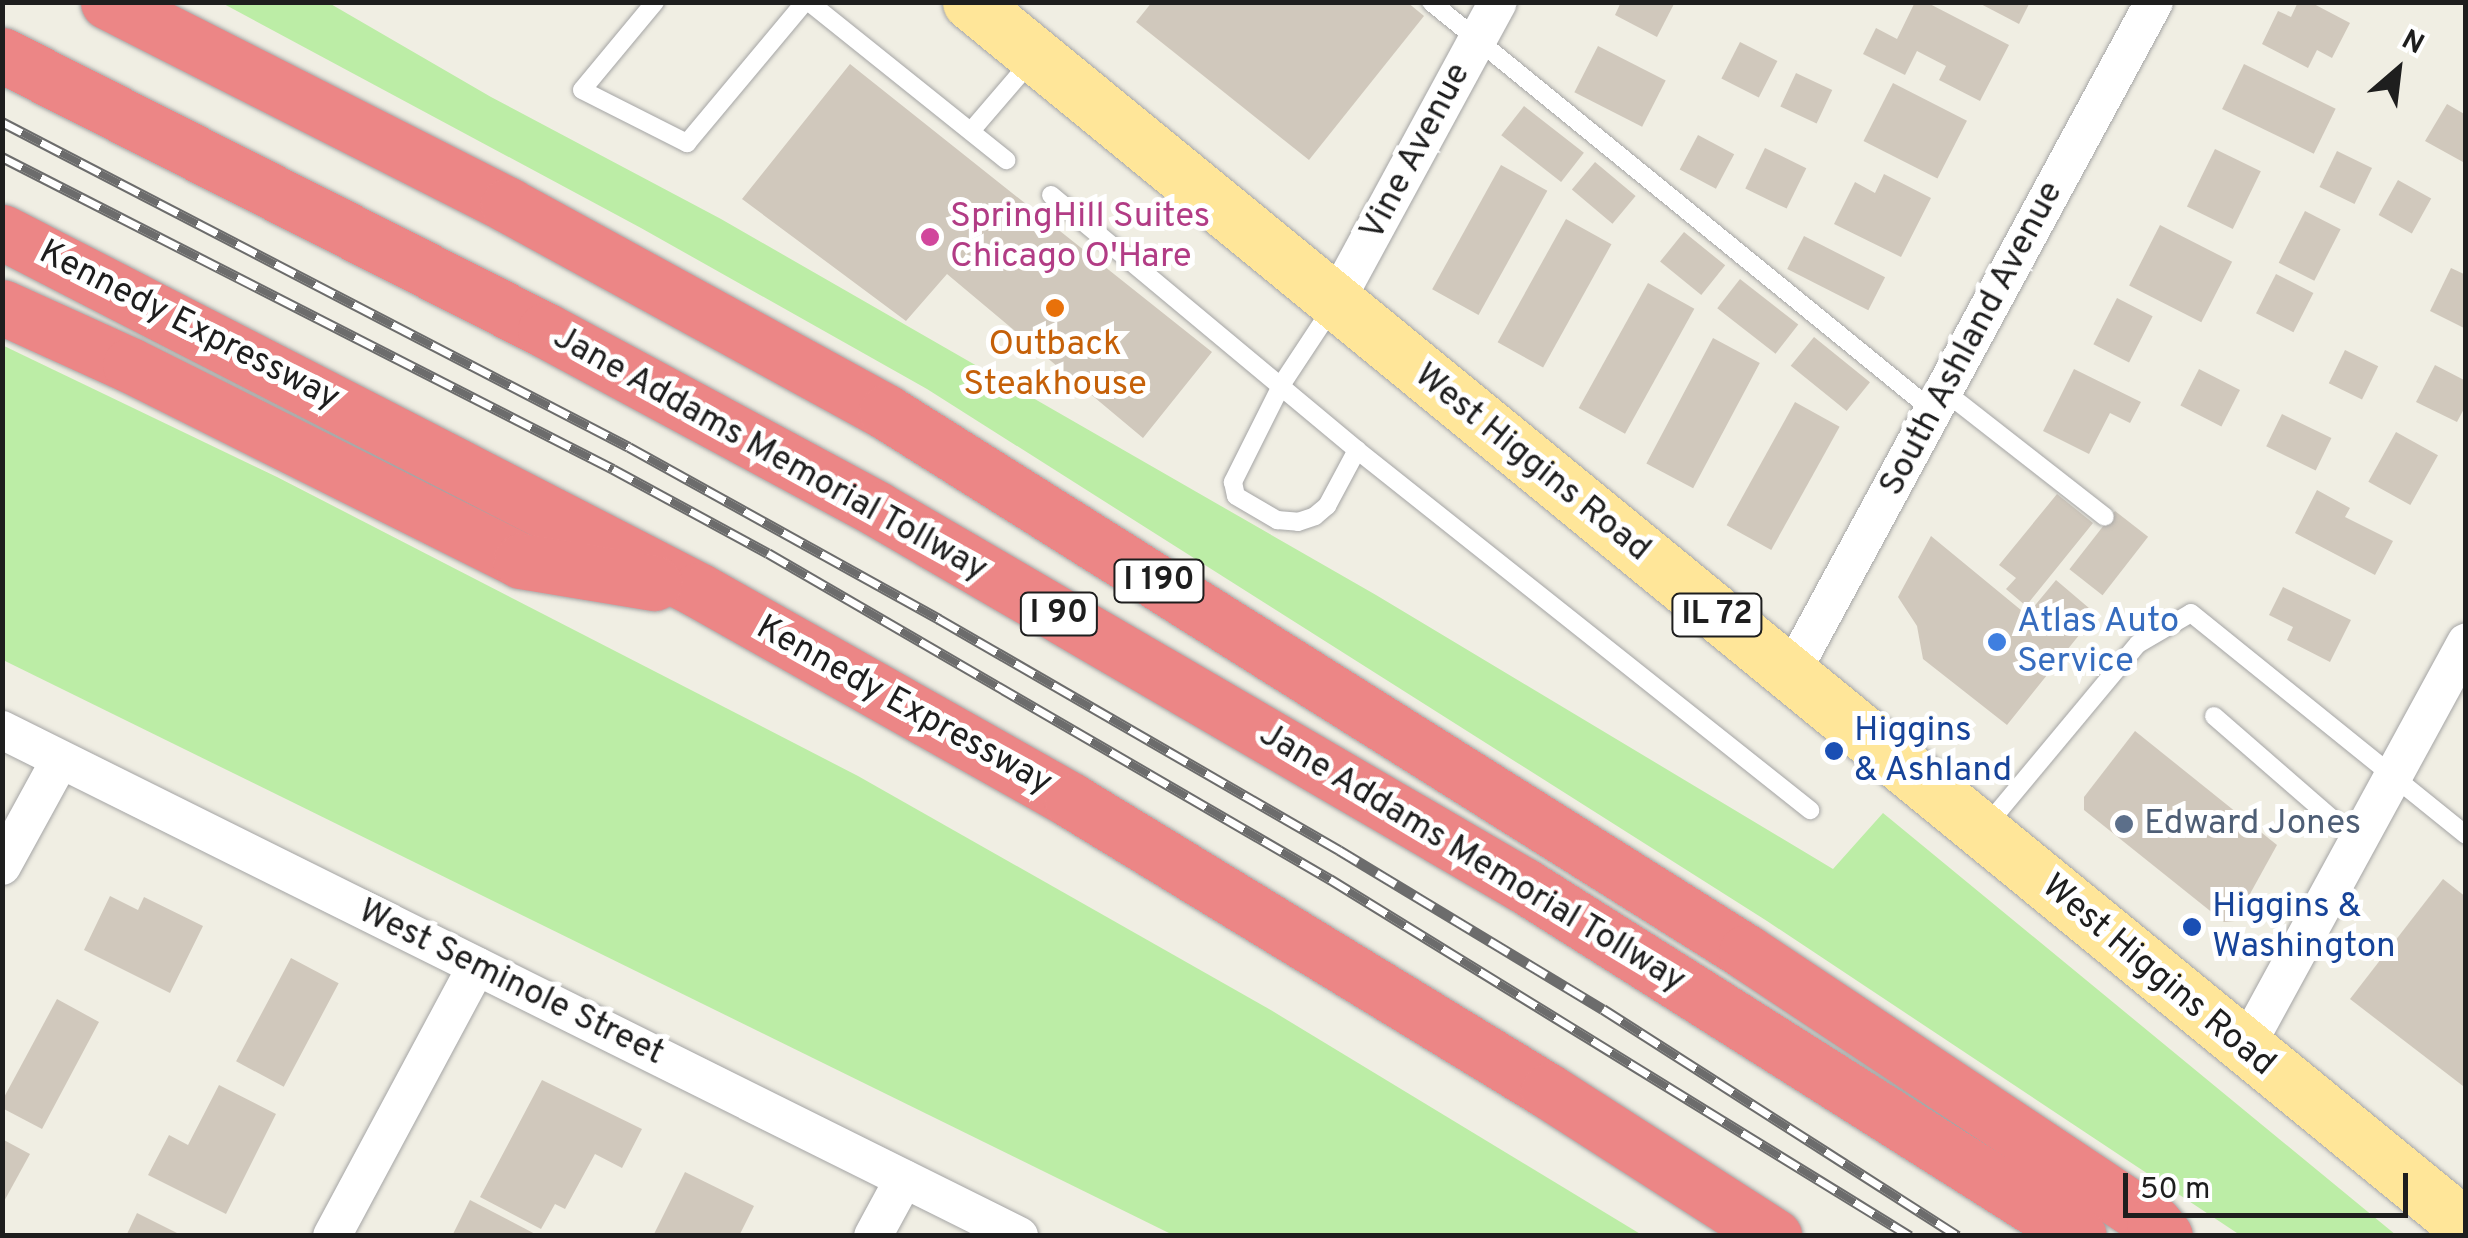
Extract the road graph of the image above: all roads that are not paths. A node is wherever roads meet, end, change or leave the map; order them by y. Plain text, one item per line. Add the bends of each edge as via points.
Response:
1 (108, 2) edge
2 (656, 2) edge
3 (807, 2) edge
4 (970, 2) edge
5 (1430, 2) edge
6 (1498, 2) edge
7 (2154, 2) edge
8 (1478, 40) junction
9 (2, 55) edge
10 (1035, 56) junction
11 (972, 132) junction
12 (1006, 160) dead end
13 (1051, 195) dead end
14 (2, 232) edge
15 (1335, 302) junction
16 (2, 307) edge
17 (1282, 384) junction
18 (1939, 401) junction
19 (1357, 450) junction
20 (2105, 517) dead end
21 (698, 590) junction
22 (2466, 642) edge
23 (1790, 675) junction
24 (2214, 716) dead end
25 (2, 730) edge
26 (60, 760) junction
27 (2392, 776) junction
28 (1810, 810) dead end
29 (1982, 831) junction
30 (2466, 834) edge
31 (2358, 840) junction
32 (2, 866) edge
33 (477, 966) junction
34 (2245, 1048) junction
35 (904, 1179) junction
36 (2466, 1227) edge
37 (332, 1236) edge
38 (873, 1236) edge
39 (1019, 1236) edge
40 (1774, 1236) edge
41 (2080, 1236) edge
42 (2164, 1236) edge

1 - 42 highway, I 190 via 508,205 886,412 1730,942 2154,1223
2 - 3 lane via 582,90 687,143
3 - 11 lane
4 - 10 main road, West Higgins Road / IL 72
5 - 8 lane
6 - 8 street, Vine Avenue
7 - 18 street, South Ashland Avenue
8 - 15 street, Vine Avenue
8 - 18 lane
9 - 41 highway, Jane Addams Memorial Tollway / I 90 via 545,330 877,509 1525,886
10 - 11 lane
10 - 15 main road, West Higgins Road / IL 72
11 - 12 lane
13 - 17 lane
14 - 21 highway, Kennedy Expressway
15 - 17 lane
15 - 23 main road, West Higgins Road / IL 72
16 - 21 highway via 521,562
17 - 19 lane
17 - 19 lane via 1233,482 1236,496 1278,520 1315,516
18 - 20 lane
18 - 23 street, South Ashland Avenue
19 - 28 lane
21 - 40 highway, Kennedy Expressway via 1072,801
22 - 27 street
23 - 29 main road, West Higgins Road / IL 72
24 - 31 lane
25 - 26 street, West Seminole Street
26 - 32 street
26 - 33 street, West Seminole Street
27 - 29 lane via 2191,613 2138,644
27 - 30 lane
27 - 31 street
29 - 34 main road, West Higgins Road / IL 72
31 - 34 street
33 - 35 street, West Seminole Street
33 - 37 street
34 - 36 main road, West Higgins Road / IL 72
35 - 38 street
35 - 39 street, West Seminole Street

